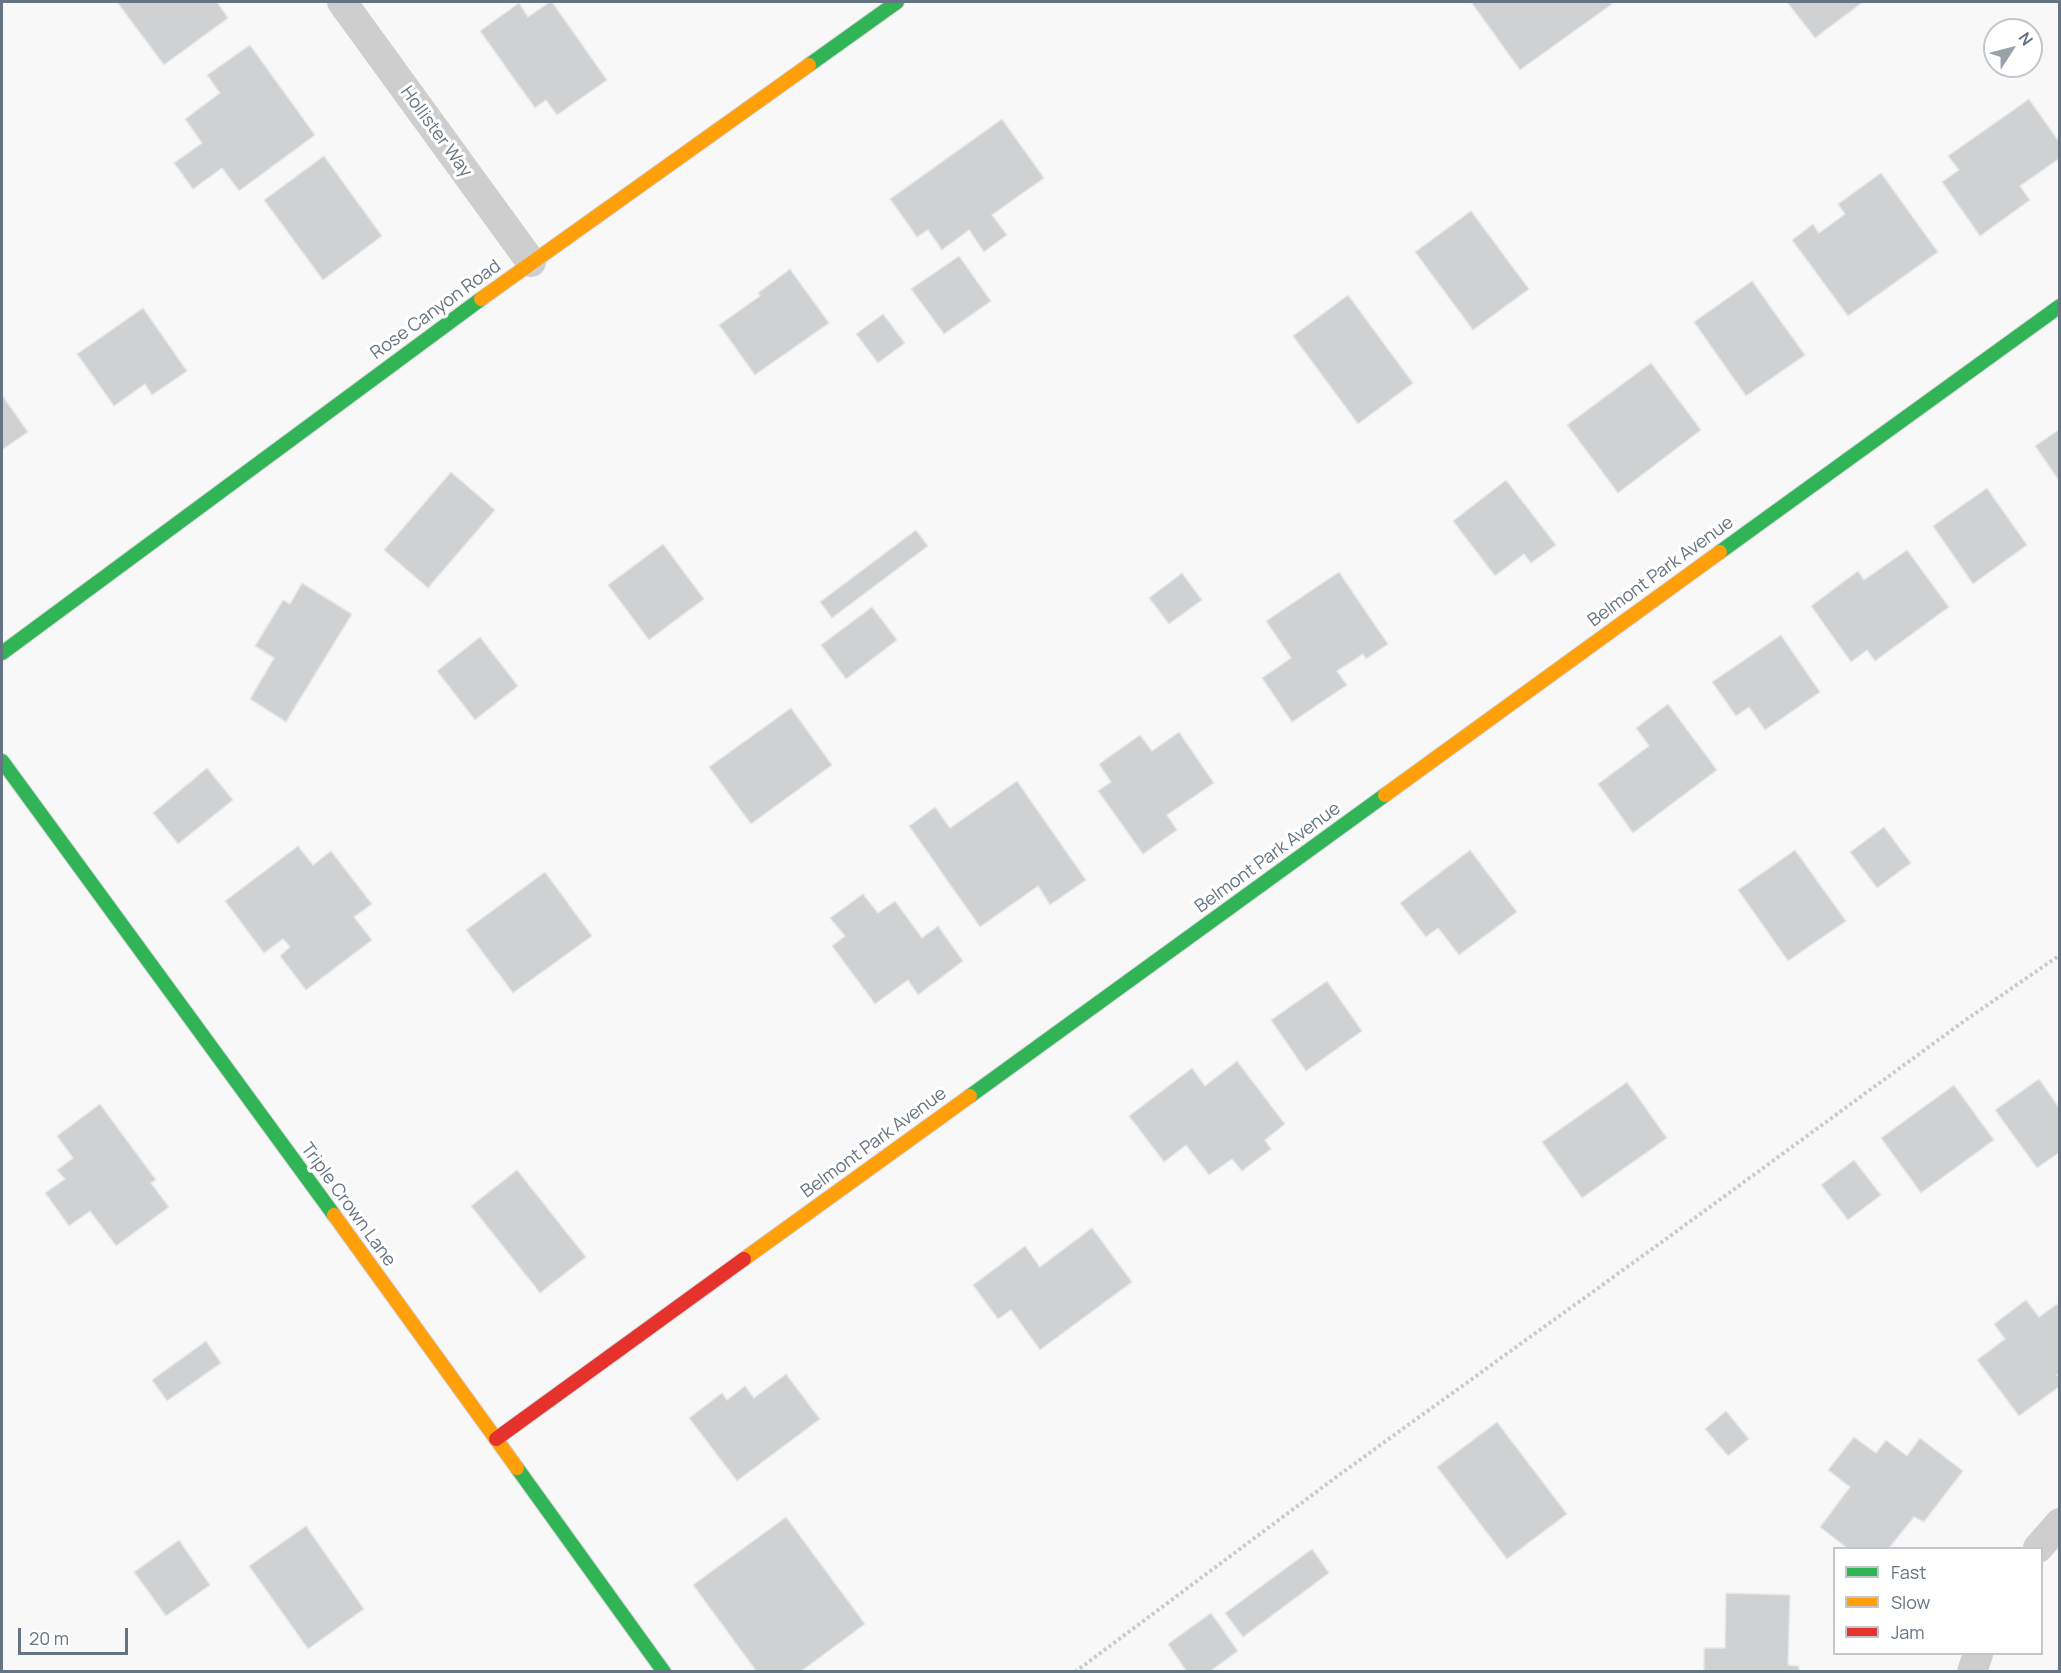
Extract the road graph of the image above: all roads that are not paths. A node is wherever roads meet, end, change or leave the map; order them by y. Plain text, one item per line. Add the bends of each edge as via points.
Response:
1 (342, 2) edge
2 (897, 2) edge
3 (531, 262) junction
4 (2060, 306) edge
5 (2, 653) edge
6 (2, 761) edge
7 (496, 1439) junction
8 (2060, 1523) edge
9 (2039, 1547) edge
10 (1977, 1655) edge
11 (664, 1671) edge
12 (1972, 1671) edge

1 - 3 street, Hollister Way
2 - 3 street, Rose Canyon Road
3 - 5 street, Rose Canyon Road
4 - 7 street, Belmont Park Avenue
6 - 7 street, Triple Crown Lane
7 - 11 street, Triple Crown Lane
8 - 9 street
10 - 12 street

